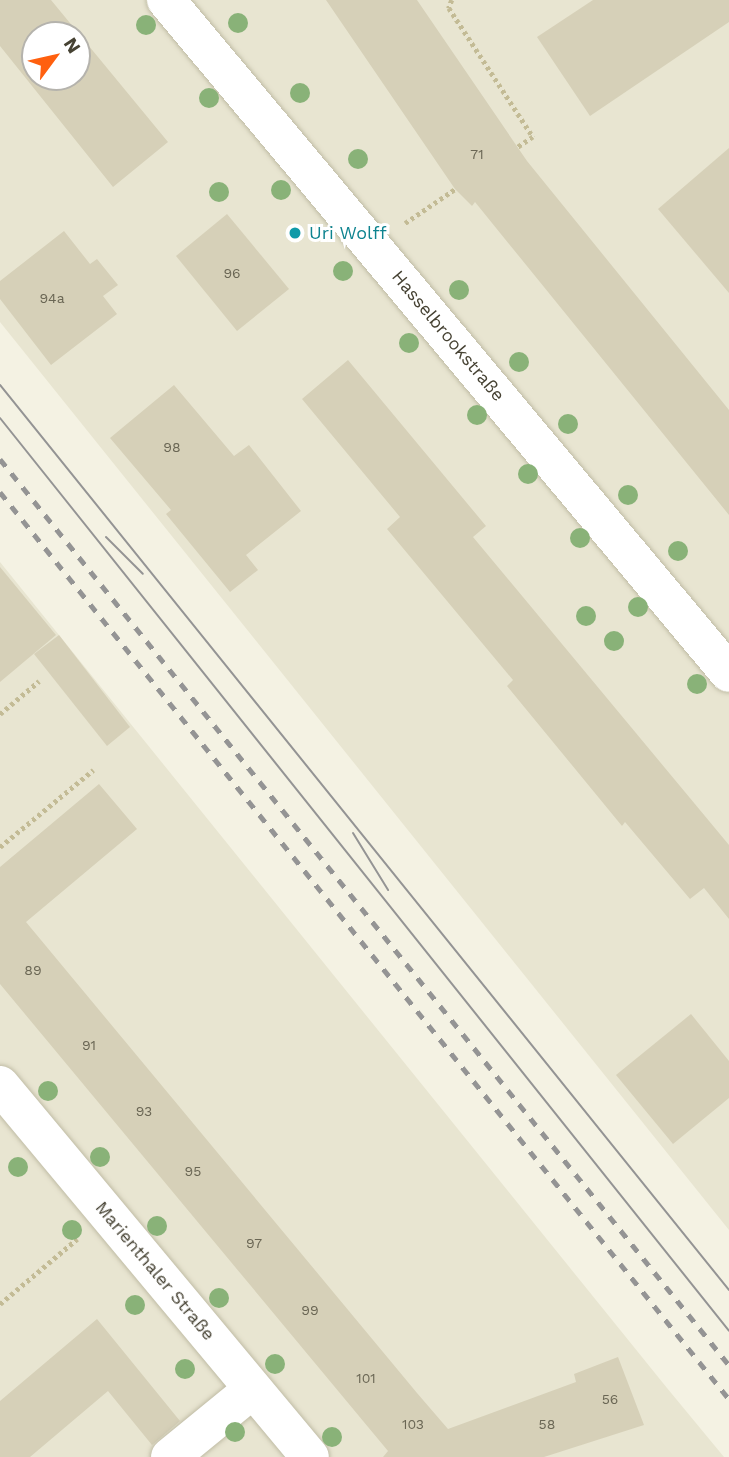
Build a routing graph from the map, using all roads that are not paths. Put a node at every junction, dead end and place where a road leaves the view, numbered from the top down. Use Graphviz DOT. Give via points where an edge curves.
graph roads {
  1 [pos="166,0"];
  2 [pos="729,673"];
  3 [pos="0,1084"];
  4 [pos="253,1389"];
  5 [pos="170,1457"];
  6 [pos="310,1457"];
  1 -- 2 [label="street, Hasselbrookstraße"];
  3 -- 4 [label="street, Marienthaler Straße"];
  4 -- 5 [label="street"];
  4 -- 6 [label="street, Marienthaler Straße"];
}
